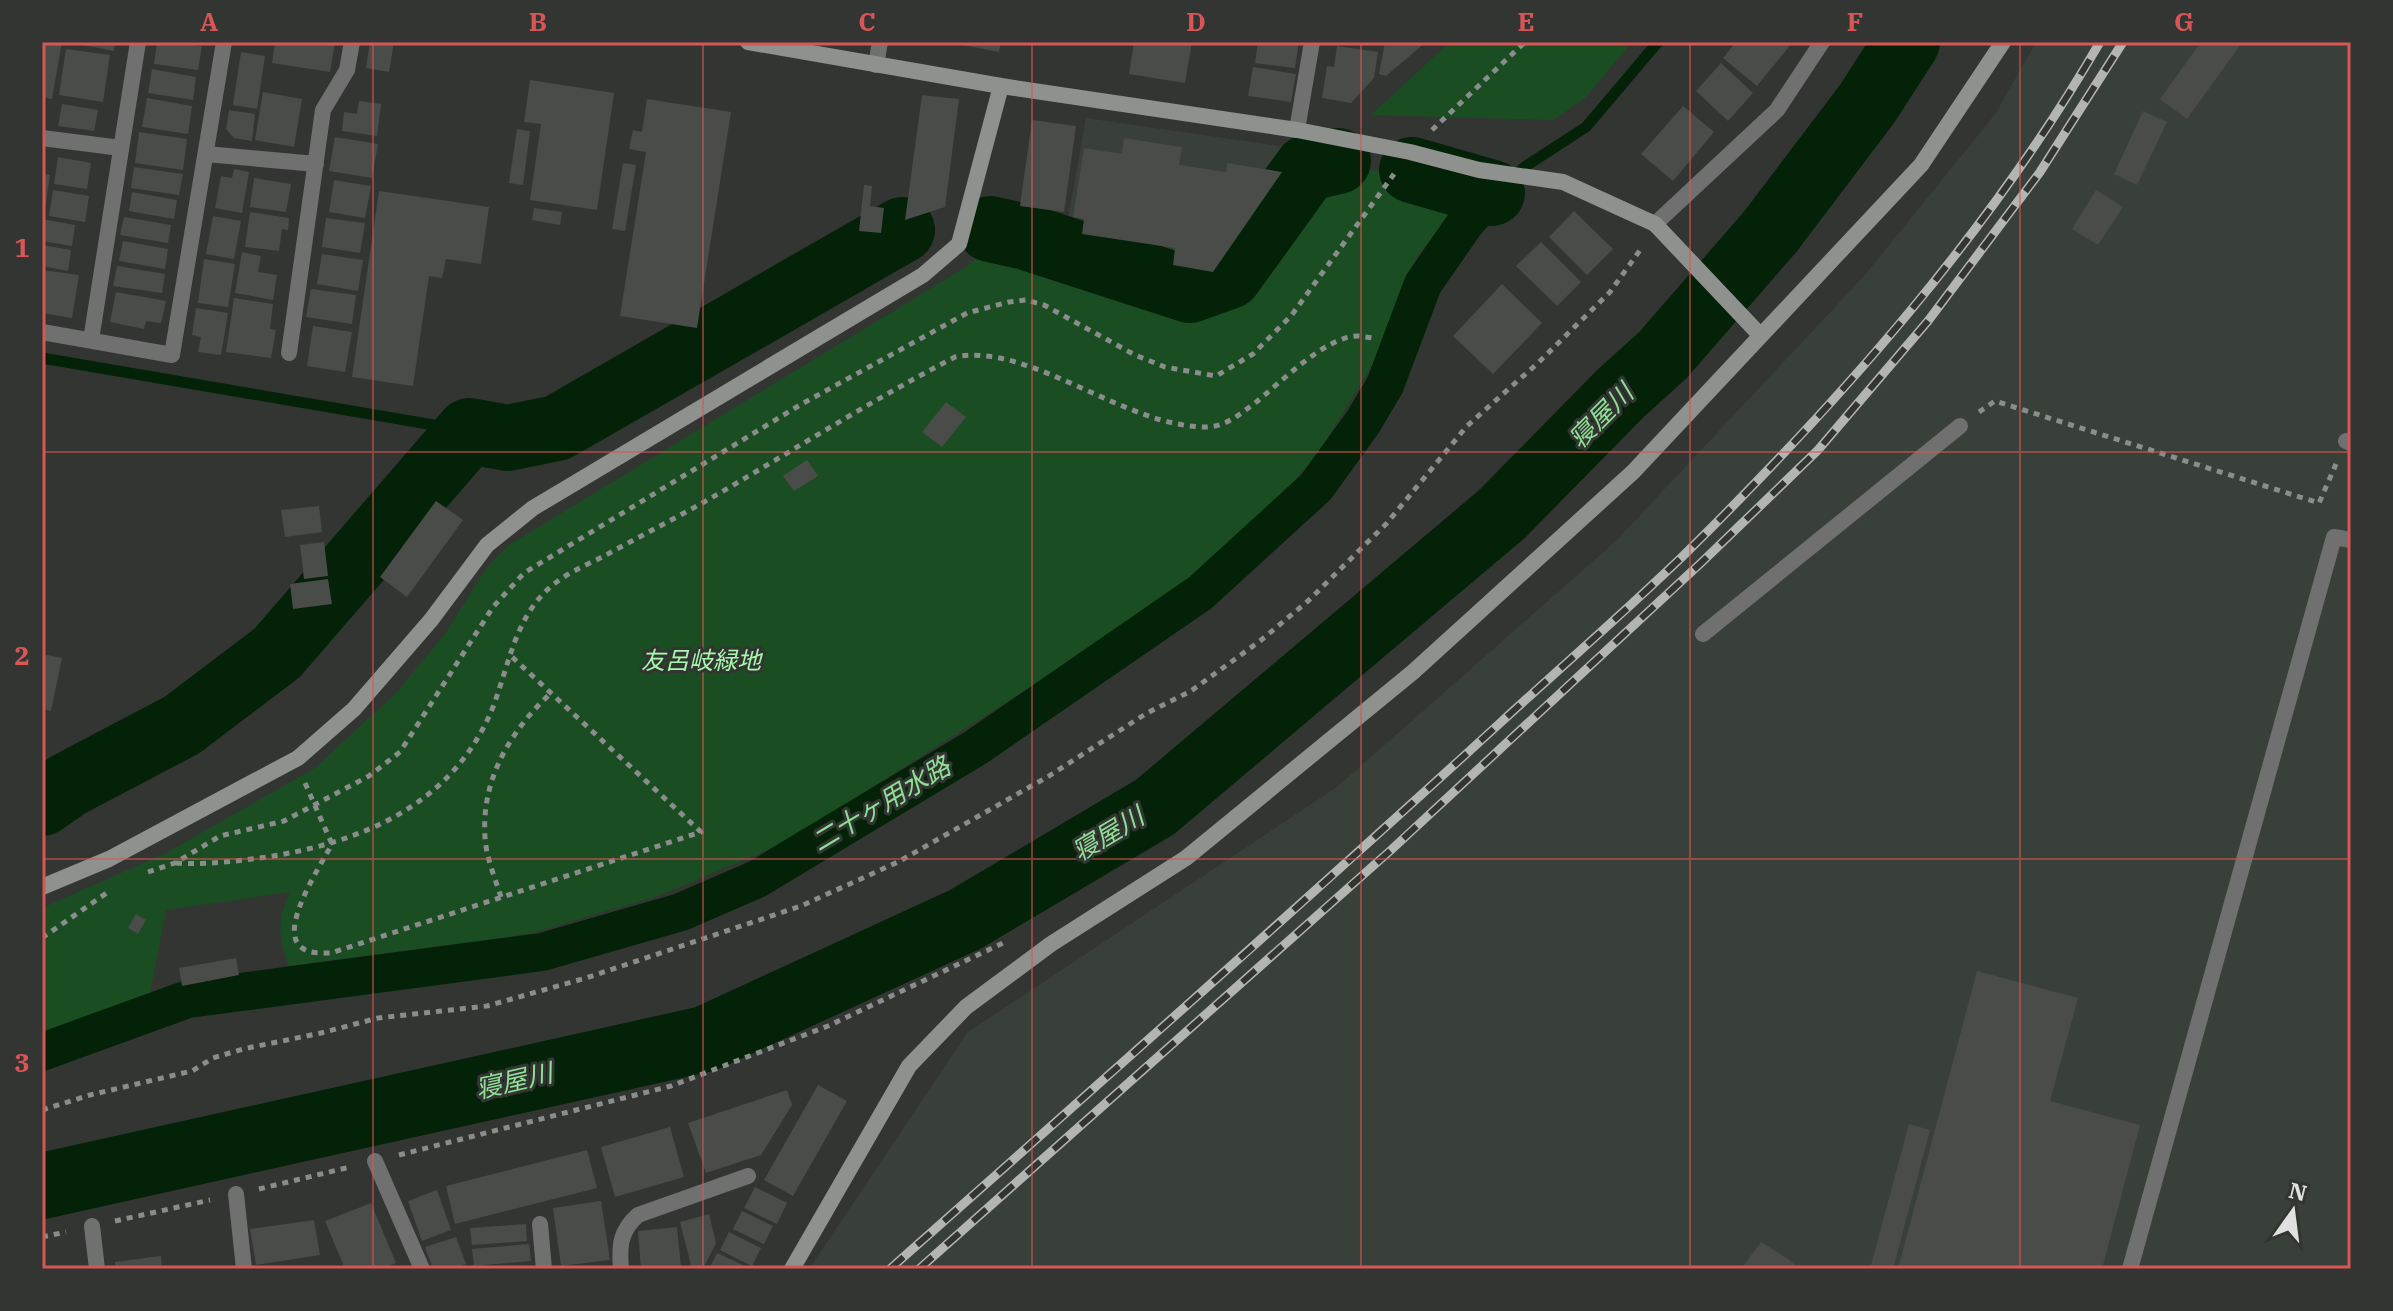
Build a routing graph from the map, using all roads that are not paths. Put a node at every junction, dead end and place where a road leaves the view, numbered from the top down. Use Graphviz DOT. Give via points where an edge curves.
graph roads {
  1 [pos="138,42"];
  2 [pos="224,42"];
  3 [pos="352,42"];
  4 [pos="748,42"];
  5 [pos="880,42"];
  6 [pos="1312,42"];
  7 [pos="1822,42"];
  8 [pos="2003,42"];
  9 [pos="876,65"];
  10 [pos="1001,86"];
  11 [pos="1297,130"];
  12 [pos="42,138"];
  13 [pos="121,148"];
  14 [pos="206,154"];
  15 [pos="316,164"];
  16 [pos="1655,224"];
  17 [pos="42,332"];
  18 [pos="1760,335"];
  19 [pos="91,340"];
  20 [pos="289,353"];
  21 [pos="1960,426"];
  22 [pos="2351,540"];
  23 [pos="1703,634"];
  24 [pos="42,887"];
  25 [pos="375,1161"];
  26 [pos="748,1176"];
  27 [pos="236,1194"];
  28 [pos="540,1224"];
  29 [pos="92,1226"];
  30 [pos="97,1269"];
  31 [pos="244,1269"];
  32 [pos="422,1269"];
  33 [pos="544,1269"];
  34 [pos="621,1269"];
  35 [pos="792,1269"];
  36 [pos="2130,1269"];
  1 -- 13 [label="street"];
  2 -- 14 [label="street"];
  3 -- 15 [label="street" via="347,70 323,110"];
  4 -- 9 [label="street"];
  5 -- 9 [label="street"];
  6 -- 11 [label="street"];
  7 -- 16 [label="street" via="1777,110"];
  8 -- 18 [label="street" via="1921,165"];
  9 -- 10 [label="street"];
  10 -- 11 [label="street"];
  10 -- 24 [label="street" via="959,244 923,275 533,508 487,545 354,709 298,758 109,859"];
  11 -- 16 [label="street" via="1563,182"];
  12 -- 13 [label="street"];
  13 -- 19 [label="street"];
  14 -- 15 [label="street"];
  14 -- 19 [label="street" via="172,355"];
  15 -- 20 [label="street"];
  16 -- 18 [label="street"];
  17 -- 19 [label="street"];
  18 -- 35 [label="street" via="1633,472 1413,672 1186,858 1051,944 966,1007 909,1066"];
  21 -- 23 [label="street"];
  22 -- 36 [label="street" via="2334,537"];
  25 -- 32 [label="street"];
  26 -- 34 [label="street" via="638,1215 626,1226 619,1244"];
  27 -- 31 [label="street"];
  28 -- 33 [label="street"];
  29 -- 30 [label="street"];
}
